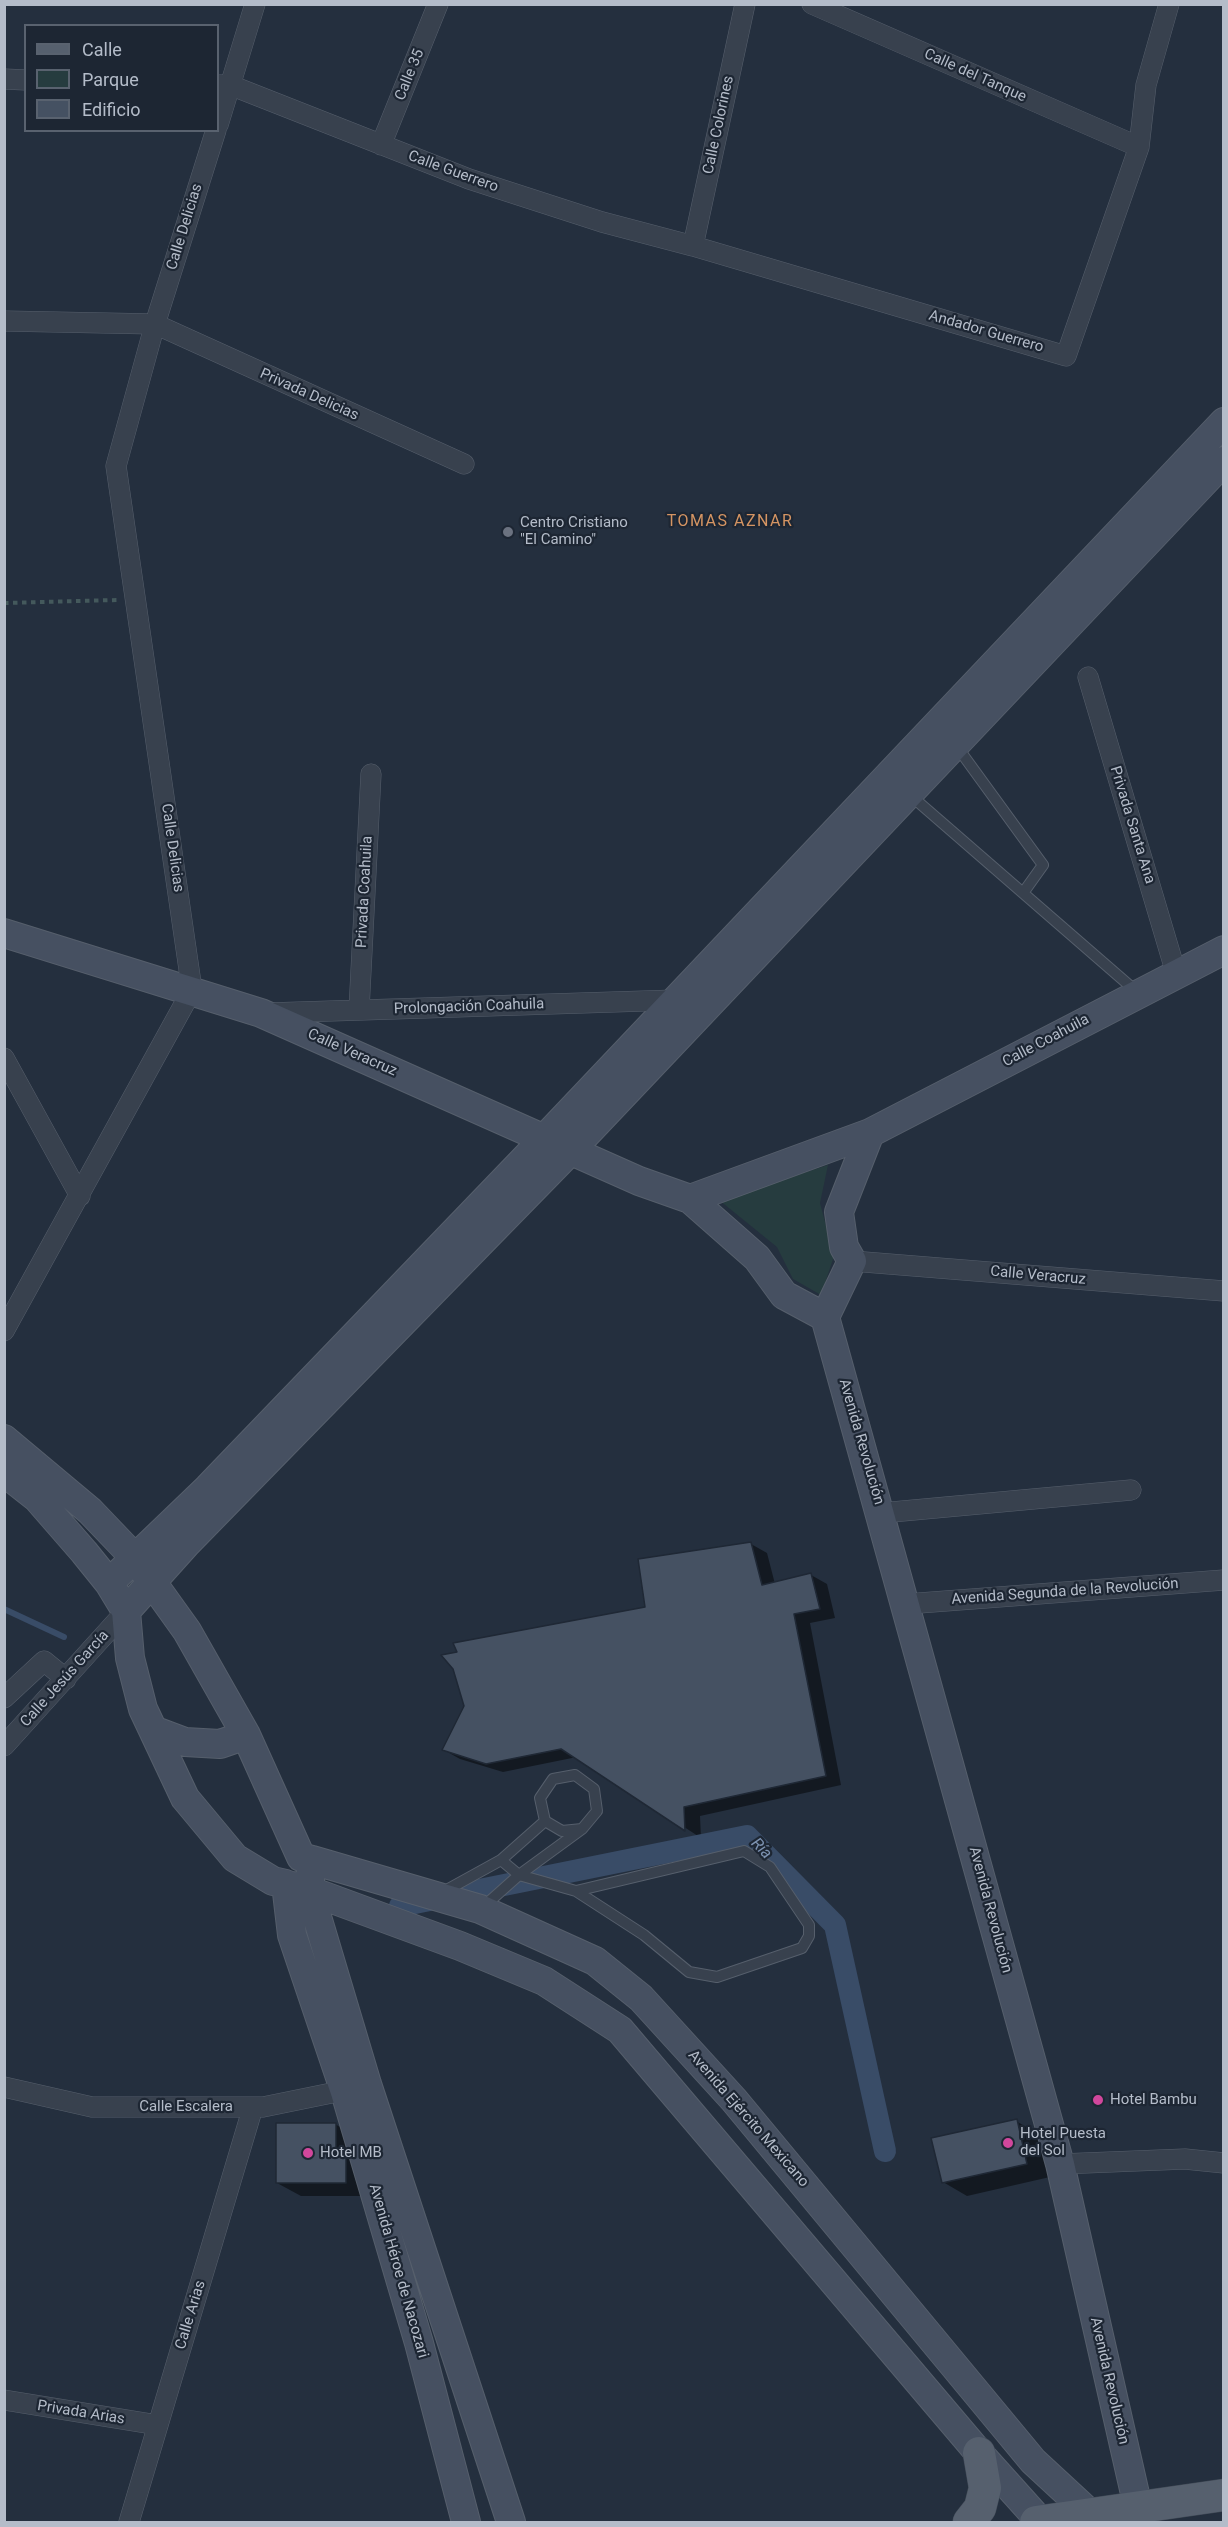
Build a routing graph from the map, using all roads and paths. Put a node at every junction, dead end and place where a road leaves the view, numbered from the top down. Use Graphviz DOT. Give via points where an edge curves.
graph roads {
  1 [pos="255,4"];
  2 [pos="438,4"];
  3 [pos="746,4"];
  4 [pos="812,4"];
  5 [pos="1169,4"];
  6 [pos="4,79"];
  7 [pos="24,80"];
  8 [pos="224,85"];
  9 [pos="219,118"];
  10 [pos="215,132"];
  11 [pos="381,145"];
  12 [pos="1139,147"];
  13 [pos="693,246"];
  14 [pos="4,321"];
  15 [pos="155,324"];
  16 [pos="1224,422"];
  17 [pos="1224,461"];
  18 [pos="464,464"];
  19 [pos="136,600"];
  20 [pos="4,603"];
  21 [pos="1088,677"];
  22 [pos="955,744"];
  23 [pos="371,774"];
  24 [pos="909,794"];
  25 [pos="1023,893"];
  26 [pos="4,933"];
  27 [pos="1224,950"];
  28 [pos="1176,973"];
  29 [pos="192,990"];
  30 [pos="1138,993"];
  31 [pos="676,1000"];
  32 [pos="359,1010"];
  33 [pos="261,1013"];
  34 [pos="4,1058"];
  35 [pos="870,1133"];
  36 [pos="545,1138"];
  37 [pos="572,1150"];
  38 [pos="80,1196"];
  39 [pos="690,1199"];
  40 [pos="852,1261"];
  41 [pos="1224,1291"];
  42 [pos="825,1317"];
  43 [pos="4,1331"];
  44 [pos="4,1438"];
  45 [pos="4,1472"];
  46 [pos="1131,1490"];
  47 [pos="881,1513"];
  48 [pos="134,1557"];
  49 [pos="1224,1580"];
  50 [pos="109,1582"];
  51 [pos="151,1582"];
  52 [pos="906,1604"];
  53 [pos="126,1611"];
  54 [pos="66,1679"];
  55 [pos="4,1698"];
  56 [pos="153,1730"];
  57 [pos="246,1735"];
  58 [pos="4,1746"];
  59 [pos="545,1821"];
  60 [pos="582,1828"];
  61 [pos="306,1858"];
  62 [pos="501,1860"];
  63 [pos="519,1875"];
  64 [pos="298,1887"];
  65 [pos="576,1891"];
  66 [pos="436,1896"];
  67 [pos="480,1909"];
  68 [pos="4,2087"];
  69 [pos="356,2088"];
  70 [pos="253,2107"];
  71 [pos="1224,2163"];
  72 [pos="1060,2164"];
  73 [pos="4,2400"];
  74 [pos="158,2425"];
  75 [pos="979,2453"];
  76 [pos="1224,2495"];
  77 [pos="1137,2515"];
  78 [pos="1224,2516"];
  79 [pos="1091,2520"];
  80 [pos="1039,2522"];
  81 [pos="129,2523"];
  82 [pos="466,2523"];
  83 [pos="512,2523"];
  84 [pos="969,2523"];
  85 [pos="1173,2523"];
  1 -- 8 [label="street"];
  2 -- 11 [label="street, Calle 35"];
  3 -- 13 [label="street, Calle Colorines"];
  4 -- 12 [label="street, Calle del Tanque"];
  5 -- 12 [label="street" via="1146,85"];
  6 -- 7 [label="street"];
  8 -- 9 [label="street"];
  8 -- 11 [label="street, Calle Guerrero"];
  10 -- 15 [label="street, Calle Delicias"];
  11 -- 13 [label="street, Calle Guerrero" via="469,179 602,222"];
  12 -- 13 [label="street, Andador Guerrero" via="1066,356"];
  14 -- 15 [label="street"];
  15 -- 18 [label="street, Privada Delicias"];
  15 -- 19 [label="street, Calle Delicias" via="116,466"];
  16 -- 31 [label="main road"];
  17 -- 22 [label="main road"];
  19 -- 20 [label="path"];
  19 -- 29 [label="street, Calle Delicias"];
  21 -- 28 [label="street, Privada Santa Ana"];
  22 -- 24 [label="main road"];
  22 -- 25 [label="lane" via="1043,865"];
  23 -- 32 [label="street, Privada Coahuila"];
  24 -- 25 [label="lane"];
  24 -- 37 [label="main road"];
  25 -- 30 [label="lane"];
  26 -- 29 [label="main road, Calle Veracruz"];
  27 -- 28 [label="main road, Calle Coahuila"];
  28 -- 30 [label="main road, Calle Coahuila"];
  29 -- 33 [label="main road, Calle Veracruz"];
  29 -- 38 [label="street"];
  30 -- 35 [label="main road, Calle Coahuila"];
  31 -- 32 [label="street, Prolongación Coahuila"];
  31 -- 36 [label="main road"];
  32 -- 33 [label="street, Prolongación Coahuila"];
  33 -- 36 [label="main road, Calle Veracruz"];
  34 -- 38 [label="street"];
  35 -- 39 [label="main road, Calle Coahuila"];
  35 -- 40 [label="main road" via="839,1212 844,1247"];
  36 -- 37 [label="main road, Calle Veracruz"];
  36 -- 48 [label="main road" via="208,1488"];
  37 -- 39 [label="main road, Calle Veracruz"];
  37 -- 51 [label="main road"];
  38 -- 43 [label="street"];
  39 -- 42 [label="main road" via="757,1257 784,1295"];
  40 -- 41 [label="street, Calle Veracruz"];
  40 -- 42 [label="main road"];
  42 -- 47 [label="main road, Avenida Revolución"];
  44 -- 48 [label="main road, Avenida Héroe de Nacozari" via="90,1510"];
  45 -- 50 [label="main road" via="37,1498"];
  46 -- 47 [label="street"];
  47 -- 52 [label="main road, Avenida Revolución"];
  48 -- 50 [label="main road"];
  48 -- 51 [label="main road, Avenida Héroe de Nacozari"];
  49 -- 52 [label="street, Avenida Segunda de la Revolución"];
  50 -- 53 [label="main road"];
  51 -- 53 [label="main road"];
  51 -- 57 [label="main road, Avenida Héroe de Nacozari" via="187,1631"];
  52 -- 72 [label="main road, Avenida Revolución"];
  53 -- 54 [label="street, Calle Jesús García"];
  53 -- 56 [label="main road" via="130,1658 143,1709"];
  54 -- 55 [label="street" via="44,1661"];
  54 -- 58 [label="street, Calle Jesús García"];
  56 -- 57 [label="main road" via="185,1742 220,1744"];
  56 -- 64 [label="main road" via="184,1798 235,1858 273,1881"];
  57 -- 61 [label="main road, Avenida Héroe de Nacozari"];
  59 -- 60 [label="lane" via="562,1831"];
  59 -- 60 [label="lane" via="540,1798 553,1779 575,1775 594,1789 597,1811"];
  59 -- 62 [label="lane"];
  60 -- 63 [label="lane"];
  61 -- 64 [label="main road, Avenida Héroe de Nacozari"];
  61 -- 66 [label="main road, Avenida Ejército Mexicano"];
  62 -- 63 [label="lane"];
  62 -- 66 [label="lane"];
  63 -- 65 [label="lane"];
  63 -- 67 [label="lane"];
  64 -- 69 [label="main road, Avenida Héroe de Nacozari"];
  64 -- 75 [label="main road" via="544,1981 620,2030"];
  65 -- 65 [label="lane" via="644,1935 689,1972 717,1977 802,1948 809,1936 808,1925 770,1867 744,1851"];
  66 -- 67 [label="main road, Avenida Ejército Mexicano"];
  67 -- 79 [label="main road, Avenida Ejército Mexicano" via="595,1961 641,1998 734,2100 1033,2462"];
  68 -- 70 [label="street, Calle Escalera" via="92,2107"];
  69 -- 70 [label="street, Calle Escalera"];
  69 -- 82 [label="main road, Avenida Héroe de Nacozari"];
  69 -- 83 [label="main road, Avenida Héroe de Nacozari"];
  70 -- 74 [label="street, Calle Arias"];
  71 -- 72 [label="street" via="1185,2159"];
  72 -- 77 [label="main road, Avenida Revolución"];
  73 -- 74 [label="street, Privada Arias"];
  74 -- 81 [label="street, Calle Arias"];
  75 -- 80 [label="main road"];
  75 -- 84 [label="main road" via="985,2488 980,2508"];
  76 -- 77 [label="main road"];
  77 -- 79 [label="main road"];
  78 -- 85 [label="main road"];
  79 -- 80 [label="main road"];
}
